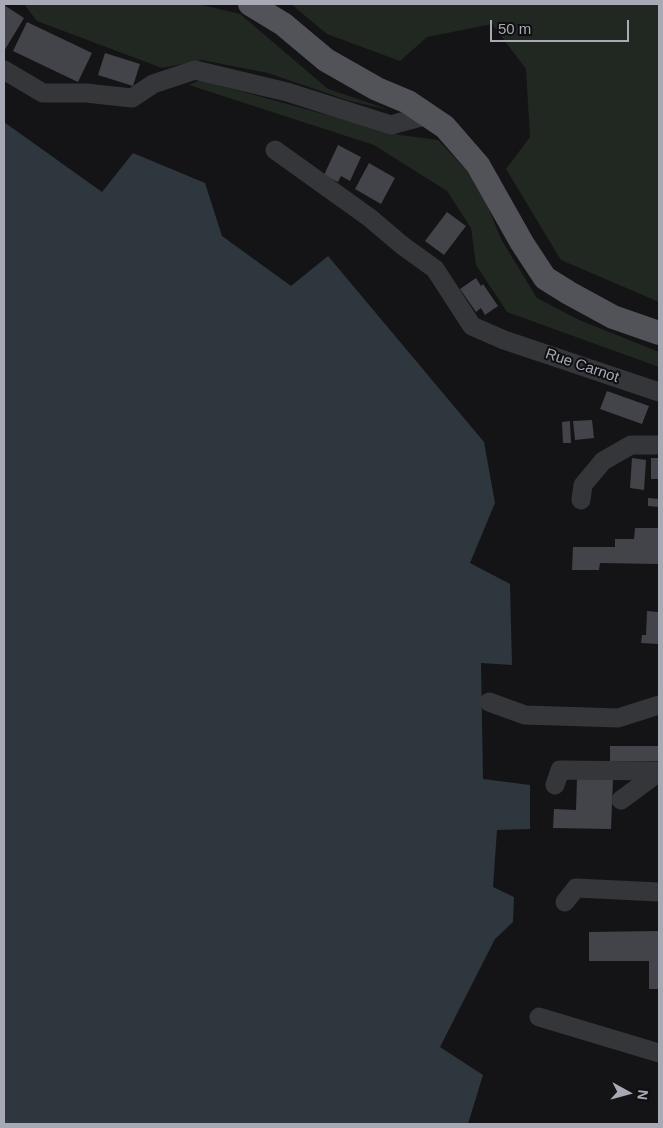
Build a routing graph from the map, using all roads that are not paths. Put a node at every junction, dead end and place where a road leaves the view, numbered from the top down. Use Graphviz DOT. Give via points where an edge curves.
graph roads {
  1 [pos="250,4"];
  2 [pos="4,70"];
  3 [pos="428,115"];
  4 [pos="275,150"];
  5 [pos="659,333"];
  6 [pos="659,392"];
  7 [pos="659,445"];
  8 [pos="581,500"];
  9 [pos="489,702"];
  10 [pos="659,705"];
  11 [pos="659,771"];
  12 [pos="555,785"];
  13 [pos="621,800"];
  14 [pos="659,892"];
  15 [pos="565,902"];
  16 [pos="539,1017"];
  17 [pos="659,1053"];
  1 -- 3 [label="main road" via="283,24 326,60"];
  2 -- 3 [label="street" via="43,93 86,92 132,98 153,84 195,70 287,92 391,124"];
  3 -- 5 [label="main road" via="445,126 478,165 545,278 613,317"];
  4 -- 6 [label="street, Rue Carnot" via="435,269 472,326 504,340"];
  7 -- 8 [label="street" via="631,445 603,462 583,485"];
  9 -- 10 [label="street" via="525,715 618,718"];
  11 -- 12 [label="street" via="560,770"];
  11 -- 13 [label="street"];
  14 -- 15 [label="street" via="576,888"];
  16 -- 17 [label="street"];
}
